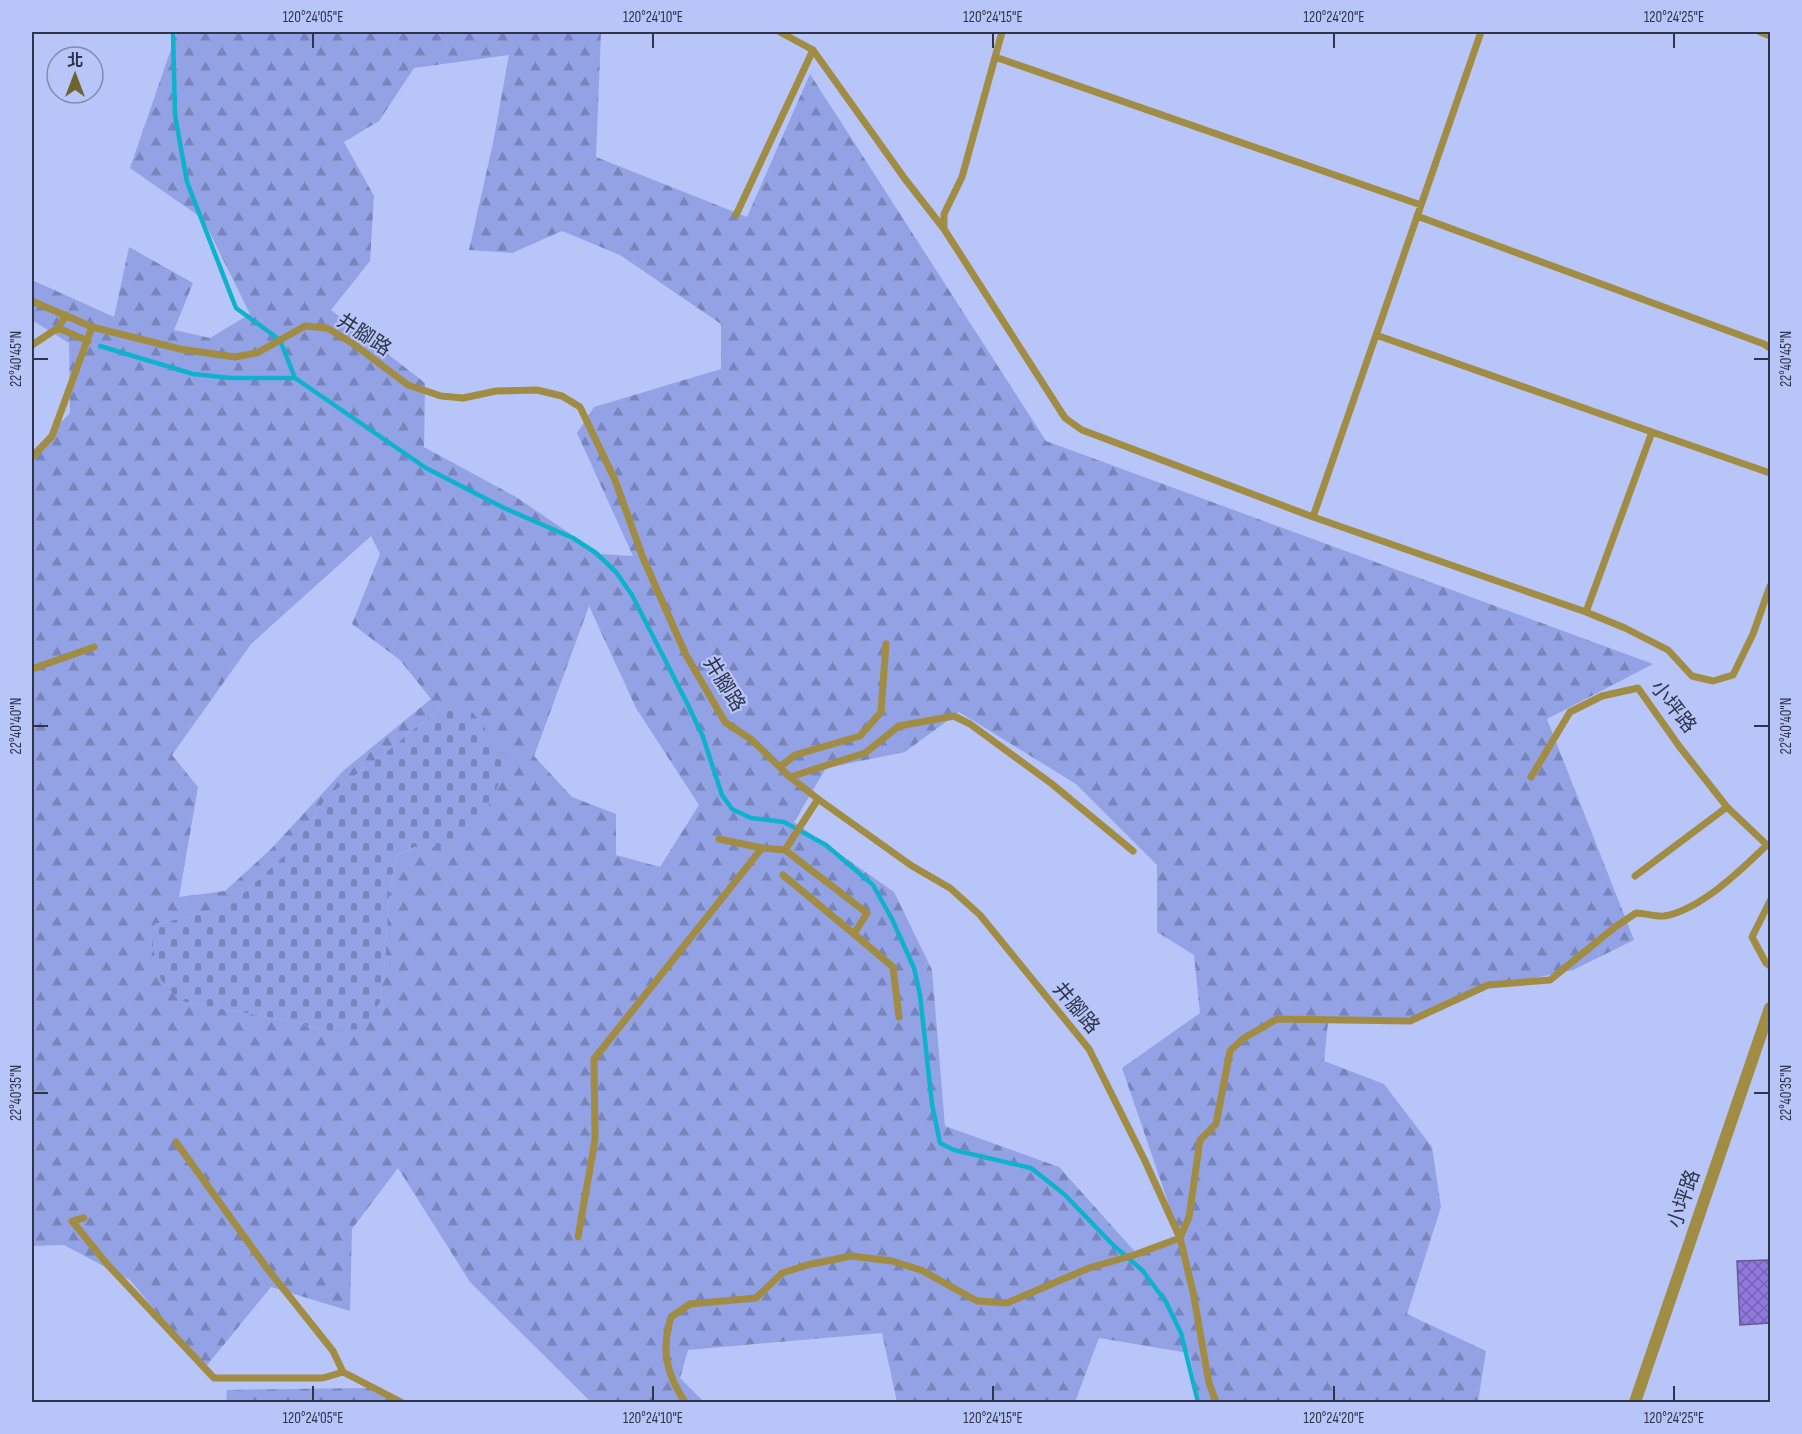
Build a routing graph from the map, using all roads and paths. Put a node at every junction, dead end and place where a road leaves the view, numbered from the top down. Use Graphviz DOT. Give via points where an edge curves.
graph roads {
  1 [pos="780,32"];
  2 [pos="1002,32"];
  3 [pos="1480,32"];
  4 [pos="1760,32"];
  5 [pos="1770,36"];
  6 [pos="813,50"];
  7 [pos="995,57"];
  8 [pos="1421,205"];
  9 [pos="736,215"];
  10 [pos="1417,216"];
  11 [pos="944,230"];
  12 [pos="32,301"];
  13 [pos="66,315"];
  14 [pos="92,327"];
  15 [pos="58,328"];
  16 [pos="1376,335"];
  17 [pos="88,341"];
  18 [pos="32,345"];
  19 [pos="1770,348"];
  20 [pos="1652,432"];
  21 [pos="32,457"];
  22 [pos="1770,473"];
  23 [pos="1313,517"];
  24 [pos="1770,586"];
  25 [pos="1586,612"];
  26 [pos="886,644"];
  27 [pos="94,647"];
  28 [pos="32,669"];
  29 [pos="780,767"];
  30 [pos="790,777"];
  31 [pos="1531,777"];
  32 [pos="818,799"];
  33 [pos="1726,807"];
  34 [pos="720,839"];
  35 [pos="1769,845"];
  36 [pos="762,848"];
  37 [pos="785,850"];
  38 [pos="1133,850"];
  39 [pos="783,874"];
  40 [pos="1635,876"];
  41 [pos="1770,901"];
  42 [pos="854,934"];
  43 [pos="1770,966"];
  44 [pos="1770,1008"];
  45 [pos="899,1017"];
  46 [pos="176,1142"];
  47 [pos="84,1218"];
  48 [pos="578,1237"];
  49 [pos="1180,1238"];
  50 [pos="344,1372"];
  51 [pos="401,1402"];
  52 [pos="685,1402"];
  53 [pos="1216,1402"];
  54 [pos="1635,1402"];
  1 -- 6 [label="lane"];
  2 -- 7 [label="lane"];
  3 -- 8 [label="lane"];
  4 -- 5 [label="lane"];
  6 -- 9 [label="lane"];
  6 -- 11 [label="lane"];
  7 -- 8 [label="lane"];
  7 -- 11 [label="lane" via="962,177 944,214"];
  8 -- 10 [label="lane"];
  10 -- 16 [label="lane"];
  10 -- 19 [label="lane"];
  11 -- 23 [label="lane" via="1065,418 1082,430"];
  12 -- 13 [label="lane, 井腳路"];
  13 -- 14 [label="lane, 井腳路"];
  13 -- 15 [label="lane"];
  14 -- 17 [label="lane"];
  14 -- 29 [label="lane, 井腳路" via="180,349 235,357 257,353 305,326 327,328 408,385 441,396 463,398 496,391 537,390 562,396 580,407 615,480 643,558 686,655 725,722 752,740"];
  15 -- 17 [label="lane"];
  15 -- 18 [label="lane"];
  16 -- 20 [label="lane"];
  16 -- 23 [label="lane"];
  17 -- 21 [label="lane" via="52,436"];
  20 -- 22 [label="lane"];
  20 -- 25 [label="lane"];
  23 -- 25 [label="lane"];
  24 -- 25 [label="lane" via="1733,675 1713,681 1692,676 1668,650"];
  26 -- 29 [label="lane" via="880,712 860,736 795,755"];
  27 -- 28 [label="lane"];
  29 -- 30 [label="lane, 井腳路"];
  30 -- 32 [label="lane, 井腳路"];
  30 -- 38 [label="lane" via="865,753 899,726 954,716 1052,784"];
  31 -- 33 [label="lane, 小坪路" via="1570,712 1602,696 1638,687"];
  32 -- 37 [label="lane"];
  32 -- 49 [label="lane, 井腳路" via="912,866 950,888 980,915 1089,1049"];
  33 -- 35 [label="lane, 小坪路"];
  33 -- 40 [label="lane"];
  34 -- 36 [label="lane"];
  35 -- 49 [label="lane" via="1686,910 1661,917 1636,913 1550,980 1488,985 1410,1021 1277,1019 1244,1038 1230,1051 1216,1124 1200,1140 1189,1217"];
  36 -- 37 [label="lane"];
  36 -- 48 [label="lane" via="594,1059 595,1140"];
  37 -- 42 [label="lane" via="867,913"];
  39 -- 42 [label="lane"];
  41 -- 43 [label="lane" via="1752,937"];
  42 -- 45 [label="lane" via="892,967"];
  44 -- 54 [label="street, 小坪路"];
  46 -- 50 [label="lane" via="266,1267 333,1351"];
  47 -- 50 [label="lane" via="72,1221 214,1378 323,1378"];
  49 -- 52 [label="lane" via="1089,1268 1007,1303 977,1301 921,1270 892,1261 851,1256 807,1265 783,1273 756,1298 690,1304 671,1317 666,1334 667,1360 673,1383"];
  49 -- 53 [label="lane, 井腳路"];
  50 -- 51 [label="lane"];
}
